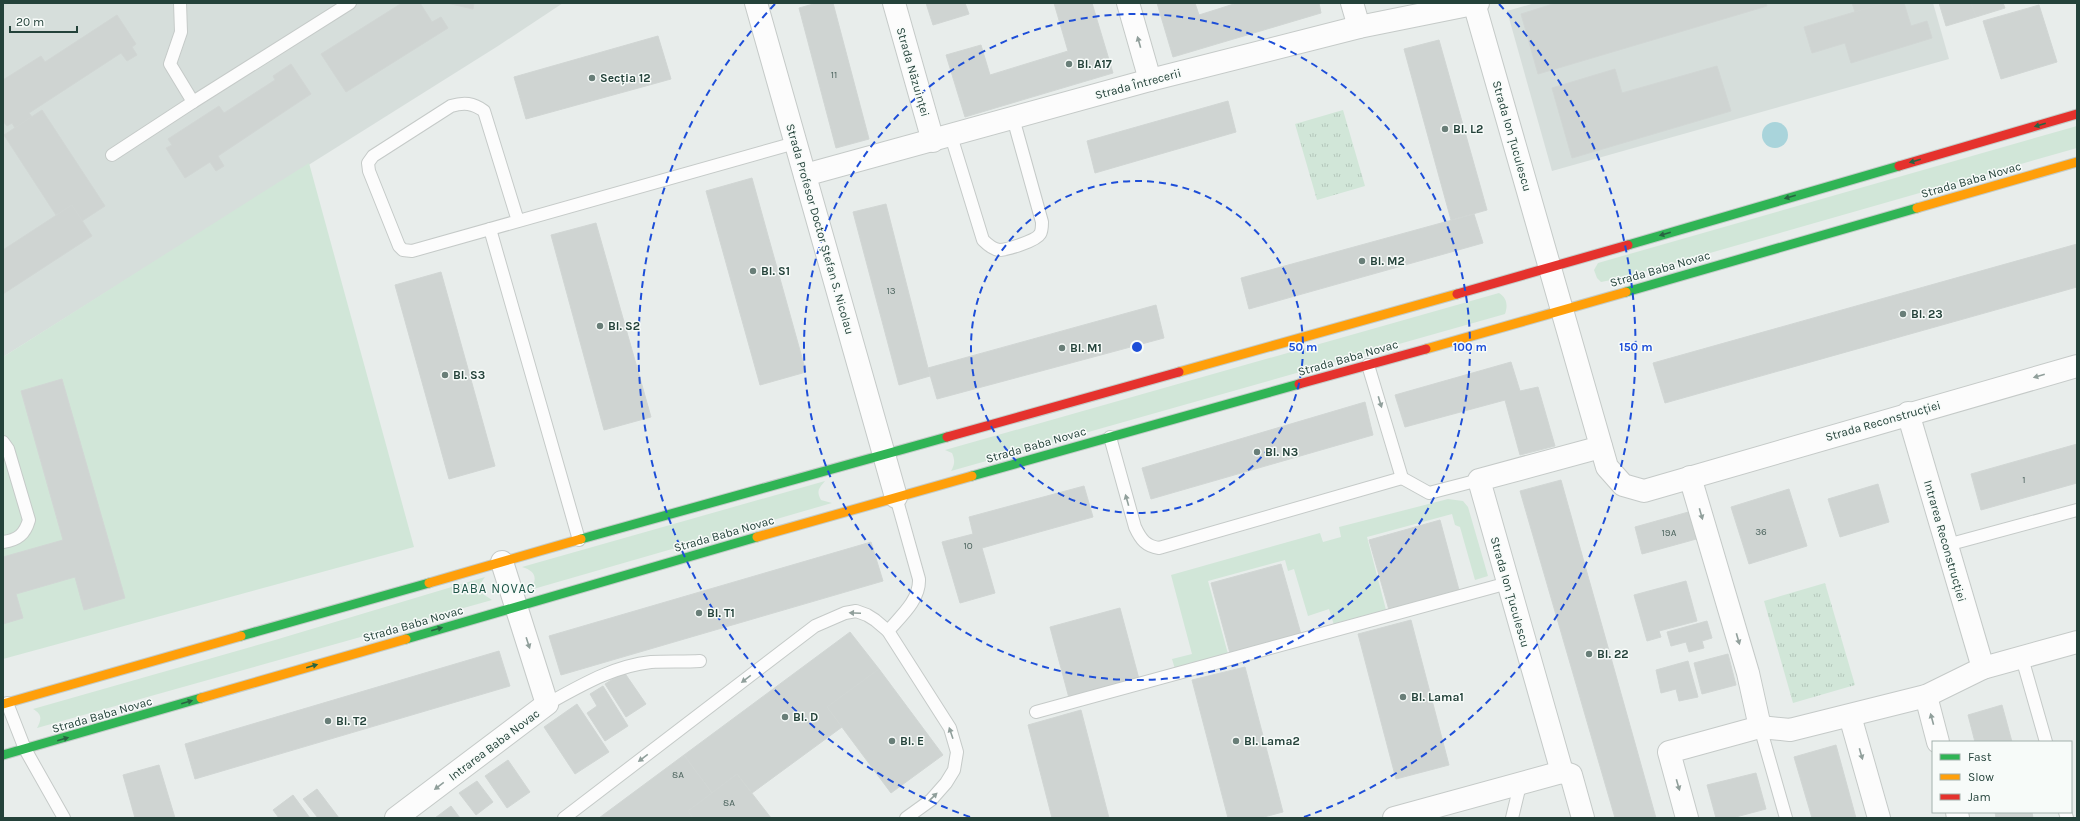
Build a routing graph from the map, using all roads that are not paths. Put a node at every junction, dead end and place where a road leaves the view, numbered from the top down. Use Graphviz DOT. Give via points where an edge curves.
graph roads {
  1 [pos="180,3"];
  2 [pos="350,3"];
  3 [pos="756,3"];
  4 [pos="894,3"];
  5 [pos="1128,3"];
  6 [pos="1352,3"];
  7 [pos="1475,3"];
  8 [pos="1359,27"];
  9 [pos="1150,80"];
  10 [pos="193,102"];
  11 [pos="2077,114"];
  12 [pos="1013,118"];
  13 [pos="942,138"];
  14 [pos="795,143"];
  15 [pos="112,155"];
  16 [pos="2077,162"];
  17 [pos="805,175"];
  18 [pos="518,221"];
  19 [pos="490,229"];
  20 [pos="1549,268"];
  21 [pos="1561,310"];
  22 [pos="1368,365"];
  23 [pos="2077,366"];
  24 [pos="1908,413"];
  25 [pos="1110,437"];
  26 [pos="3,442"];
  27 [pos="1601,447"];
  28 [pos="884,455"];
  29 [pos="1690,477"];
  30 [pos="1402,478"];
  31 [pos="1479,480"];
  32 [pos="896,497"];
  33 [pos="2077,510"];
  34 [pos="580,540"];
  35 [pos="3,542"];
  36 [pos="1947,545"];
  37 [pos="502,562"];
  38 [pos="1508,583"];
  39 [pos="516,606"];
  40 [pos="888,631"];
  41 [pos="2077,642"];
  42 [pos="2022,658"];
  43 [pos="700,661"];
  44 [pos="1982,668"];
  45 [pos="1926,696"];
  46 [pos="5,703"];
  47 [pos="548,704"];
  48 [pos="1036,712"];
  49 [pos="1850,716"];
  50 [pos="1760,728"];
  51 [pos="1938,741"];
  52 [pos="2046,741"];
  53 [pos="25,750"];
  54 [pos="3,755"];
  55 [pos="1562,772"];
  56 [pos="1520,785"];
  57 [pos="64,818"];
  58 [pos="396,818"];
  59 [pos="564,818"];
  60 [pos="906,818"];
  61 [pos="1394,818"];
  62 [pos="1512,818"];
  63 [pos="1583,818"];
  64 [pos="1687,818"];
  65 [pos="1786,818"];
  66 [pos="1879,818"];
  1 -- 10 [label="lane" via="181,32 170,64"];
  2 -- 10 [label="lane"];
  3 -- 14 [label="street, Strada Profesor Doctor Ștefan S. Nicolau"];
  4 -- 13 [label="street, Strada Năzuinței"];
  9 -- 5 [label="street, one-way"];
  6 -- 8 [label="street"];
  7 -- 8 [label="street, Strada Întrecerii"];
  7 -- 20 [label="street, Strada Ion Țuculescu"];
  8 -- 9 [label="street, Strada Întrecerii"];
  9 -- 12 [label="street, Strada Întrecerii"];
  10 -- 15 [label="lane"];
  11 -- 20 [label="main road, one-way"];
  12 -- 13 [label="street, Strada Întrecerii"];
  12 -- 13 [label="lane" via="1042,222 1040,234 1036,239 1013,247 999,250 983,240"];
  13 -- 17 [label="street, Strada Întrecerii"];
  14 -- 17 [label="street, Strada Profesor Doctor Ștefan S. Nicolau"];
  14 -- 18 [label="lane"];
  16 -- 21 [label="main road, Strada Baba Novac"];
  17 -- 28 [label="street, Strada Profesor Doctor Ștefan S. Nicolau"];
  18 -- 19 [label="lane"];
  18 -- 19 [label="lane" via="484,111 475,104 462,103 451,106 373,156 368,163 399,246 403,250 412,251"];
  19 -- 34 [label="lane"];
  20 -- 21 [label="street, Strada Ion Țuculescu"];
  20 -- 28 [label="main road"];
  21 -- 22 [label="main road, Strada Baba Novac"];
  21 -- 27 [label="street"];
  22 -- 25 [label="main road, Strada Baba Novac"];
  22 -- 30 [label="lane, one-way"];
  23 -- 24 [label="street, Strada Reconstrucției, one-way"];
  24 -- 29 [label="street, Strada Reconstrucției"];
  24 -- 36 [label="street, Intrarea Reconstrucției"];
  30 -- 25 [label="lane, one-way" via="1159,548 1148,546 1139,537"];
  25 -- 32 [label="main road, Strada Baba Novac"];
  26 -- 35 [label="lane" via="8,449 29,520 22,535"];
  27 -- 29 [label="street" via="1607,467 1623,485 1644,491"];
  27 -- 31 [label="street"];
  28 -- 32 [label="street, Strada Profesor Doctor Ștefan S. Nicolau"];
  28 -- 34 [label="main road"];
  29 -- 50 [label="street, one-way" via="1748,673"];
  30 -- 31 [label="lane" via="1429,493"];
  31 -- 38 [label="street, Strada Ion Țuculescu"];
  32 -- 39 [label="main road, Strada Baba Novac"];
  32 -- 40 [label="lane" via="920,579 920,588 917,596"];
  33 -- 36 [label="lane"];
  34 -- 37 [label="main road"];
  36 -- 44 [label="street, Intrarea Reconstrucției"];
  37 -- 39 [label="street, Intrarea Baba Novac"];
  37 -- 46 [label="main road"];
  38 -- 48 [label="lane"];
  38 -- 55 [label="street, Strada Ion Țuculescu"];
  39 -- 47 [label="street, Intrarea Baba Novac, one-way"];
  53 -- 39 [label="main road, Strada Baba Novac, one-way"];
  40 -- 59 [label="lane, one-way" via="867,615 856,611 815,626"];
  60 -- 40 [label="lane, one-way" via="931,800 946,783 954,770 957,752 950,728"];
  41 -- 42 [label="street"];
  42 -- 44 [label="street"];
  42 -- 52 [label="lane"];
  43 -- 47 [label="lane" via="650,662 623,668 596,678"];
  44 -- 45 [label="street"];
  45 -- 49 [label="street"];
  51 -- 45 [label="street, one-way"];
  46 -- 53 [label="lane"];
  47 -- 58 [label="street, Intrarea Baba Novac, one-way"];
  49 -- 50 [label="street" via="1790,730"];
  49 -- 66 [label="street, one-way"];
  50 -- 64 [label="street, one-way" via="1669,752"];
  50 -- 65 [label="lane"];
  53 -- 54 [label="main road, Strada Baba Novac"];
  53 -- 57 [label="lane"];
  55 -- 56 [label="street"];
  55 -- 63 [label="street, Strada Ion Țuculescu" via="1571,775"];
  56 -- 61 [label="street"];
  56 -- 62 [label="lane"];
}
